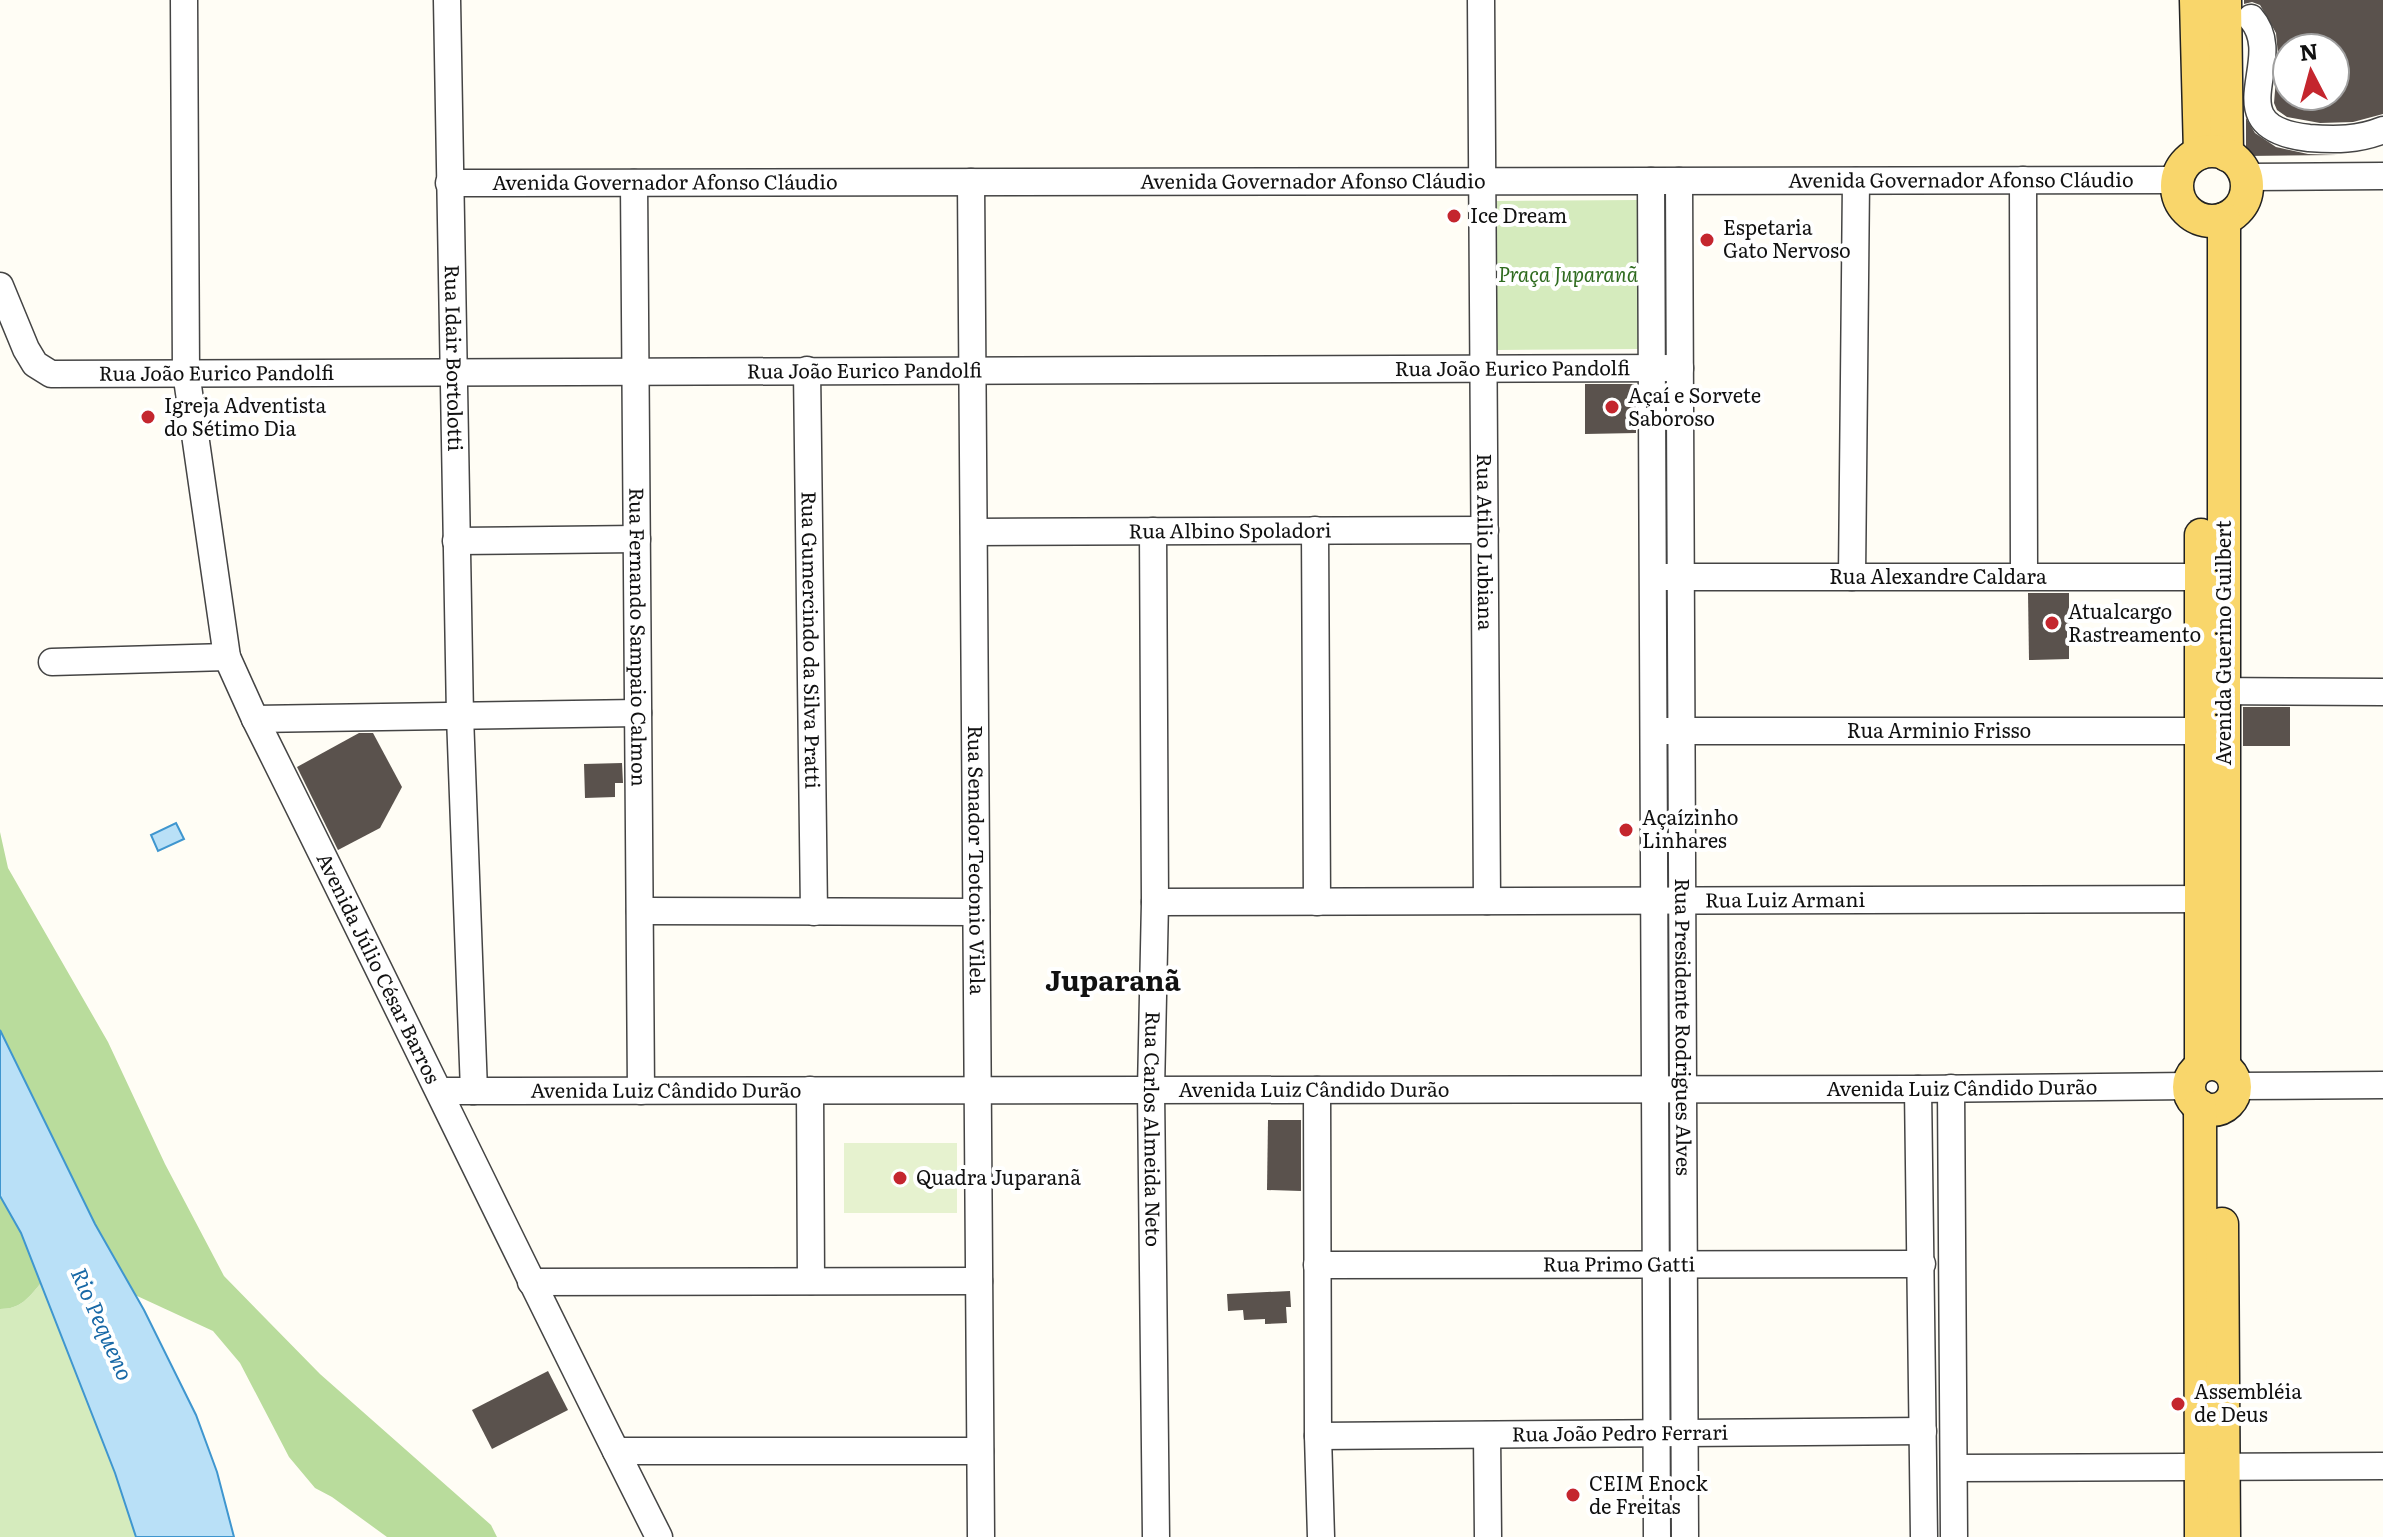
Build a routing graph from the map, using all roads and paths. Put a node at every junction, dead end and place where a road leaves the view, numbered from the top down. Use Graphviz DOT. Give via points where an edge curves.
graph roads {
  1 [pos="184,0"];
  2 [pos="447,0"];
  3 [pos="1481,0"];
  4 [pos="2196,0"];
  5 [pos="2238,9"];
  6 [pos="2372,134"];
  7 [pos="2224,162"];
  8 [pos="2372,176"];
  9 [pos="2023,180"];
  10 [pos="2177,180"];
  11 [pos="1483,181"];
  12 [pos="1651,181"];
  13 [pos="1679,181"];
  14 [pos="1856,181"];
  15 [pos="971,182"];
  16 [pos="449,183"];
  17 [pos="634,183"];
  18 [pos="2213,219"];
  19 [pos="0,286"];
  20 [pos="1484,368"];
  21 [pos="1652,368"];
  22 [pos="1680,368"];
  23 [pos="807,370"];
  24 [pos="973,370"];
  25 [pos="453,371"];
  26 [pos="635,371"];
  27 [pos="186,372"];
  28 [pos="1315,530"];
  29 [pos="1485,530"];
  30 [pos="1153,531"];
  31 [pos="974,532"];
  32 [pos="637,539"];
  33 [pos="456,541"];
  34 [pos="2024,576"];
  35 [pos="1653,577"];
  36 [pos="1852,577"];
  37 [pos="2213,577"];
  38 [pos="1681,578"];
  39 [pos="227,657"];
  40 [pos="52,662"];
  41 [pos="2212,692"];
  42 [pos="2383,692"];
  43 [pos="638,713"];
  44 [pos="460,716"];
  45 [pos="255,719"];
  46 [pos="1653,731"];
  47 [pos="1681,731"];
  48 [pos="2212,731"];
  49 [pos="2212,899"];
  50 [pos="1487,901"];
  51 [pos="1655,901"];
  52 [pos="1155,902"];
  53 [pos="1317,902"];
  54 [pos="1682,902"];
  55 [pos="640,911"];
  56 [pos="814,912"];
  57 [pos="976,912"];
  58 [pos="2383,1085"];
  59 [pos="2212,1086"];
  60 [pos="1951,1088"];
  61 [pos="1655,1089"];
  62 [pos="1683,1089"];
  63 [pos="1918,1089"];
  64 [pos="810,1090"];
  65 [pos="978,1090"];
  66 [pos="1151,1090"];
  67 [pos="1317,1090"];
  68 [pos="440,1091"];
  69 [pos="474,1091"];
  70 [pos="641,1091"];
  71 [pos="1656,1264"];
  72 [pos="1683,1264"];
  73 [pos="1922,1264"];
  74 [pos="1317,1265"];
  75 [pos="811,1281"];
  76 [pos="979,1281"];
  77 [pos="531,1282"];
  78 [pos="1923,1431"];
  79 [pos="1657,1433"];
  80 [pos="1684,1433"];
  81 [pos="1487,1435"];
  82 [pos="1318,1436"];
  83 [pos="616,1451"];
  84 [pos="980,1451"];
  85 [pos="2383,1466"];
  86 [pos="2212,1467"];
  87 [pos="1954,1468"];
  88 [pos="659,1537"];
  89 [pos="981,1537"];
  90 [pos="1156,1537"];
  91 [pos="1321,1537"];
  92 [pos="1488,1537"];
  93 [pos="1657,1537"];
  94 [pos="1685,1537"];
  95 [pos="1924,1537"];
  96 [pos="1954,1537"];
  97 [pos="2201,1537"];
  98 [pos="2224,1537"];
  1 -- 27 [label="street, Avenida Júlio César Barros"];
  2 -- 16 [label="street, Rua Idair Bortolotti"];
  3 -- 11 [label="street, Rua Atilio Lubiana"];
  4 -- 7 [label="main road"];
  5 -- 6 [label="street" via="2257,25 2261,38 2256,96 2260,115 2274,129 2326,139"];
  5 -- 7 [label="main road"];
  6 -- 8 [label="street"];
  7 -- 8 [label="street"];
  7 -- 10 [label="main road" via="2185,164"];
  7 -- 18 [label="main road" via="2247,187 2240,207"];
  9 -- 10 [label="street, Avenida Governador Afonso Cláudio"];
  9 -- 14 [label="street, Avenida Governador Afonso Cláudio"];
  9 -- 34 [label="street"];
  10 -- 18 [label="main road" via="2180,200 2192,215"];
  11 -- 12 [label="street, Avenida Governador Afonso Cláudio"];
  11 -- 15 [label="street, Avenida Governador Afonso Cláudio"];
  11 -- 20 [label="street, Rua Atilio Lubiana"];
  12 -- 13 [label="street, Avenida Governador Afonso Cláudio"];
  12 -- 21 [label="street, Rua Presidente Rodrigues Alves"];
  13 -- 14 [label="street, Avenida Governador Afonso Cláudio"];
  13 -- 22 [label="street, Rua Presidente Rodrigues Alves"];
  14 -- 36 [label="street"];
  15 -- 17 [label="street, Avenida Governador Afonso Cláudio"];
  15 -- 24 [label="street, Rua Senador Teotonio Vilela"];
  16 -- 17 [label="street, Avenida Governador Afonso Cláudio"];
  16 -- 25 [label="street, Rua Idair Bortolotti"];
  17 -- 26 [label="street, Rua Fernando Sampaio Calmon"];
  18 -- 37 [label="main road, Avenida Guerino Guilbert"];
  19 -- 27 [label="street, Rua João Eurico Pandolfi" via="26,349 35,364 51,374"];
  20 -- 21 [label="street, Rua João Eurico Pandolfi"];
  20 -- 24 [label="street, Rua João Eurico Pandolfi"];
  20 -- 29 [label="street, Rua Atilio Lubiana"];
  21 -- 22 [label="street, Rua João Eurico Pandolfi"];
  21 -- 35 [label="street, Rua Presidente Rodrigues Alves"];
  22 -- 38 [label="street, Rua Presidente Rodrigues Alves"];
  23 -- 24 [label="street, Rua João Eurico Pandolfi"];
  23 -- 26 [label="street, Rua João Eurico Pandolfi"];
  23 -- 56 [label="street, Rua Gumercindo da Silva Pratti"];
  24 -- 31 [label="street, Rua Senador Teotonio Vilela"];
  25 -- 26 [label="street, Rua João Eurico Pandolfi"];
  25 -- 27 [label="street, Rua João Eurico Pandolfi"];
  25 -- 33 [label="street, Rua Idair Bortolotti"];
  26 -- 32 [label="street, Rua Fernando Sampaio Calmon"];
  27 -- 39 [label="street, Avenida Júlio César Barros"];
  28 -- 29 [label="street, Rua Albino Spoladori"];
  28 -- 30 [label="street, Rua Albino Spoladori"];
  28 -- 53 [label="street"];
  29 -- 50 [label="street, Rua Atilio Lubiana"];
  30 -- 31 [label="street, Rua Albino Spoladori"];
  30 -- 52 [label="street, Rua Carlos Almeida Neto"];
  31 -- 57 [label="street, Rua Senador Teotonio Vilela"];
  32 -- 33 [label="street"];
  32 -- 43 [label="street, Rua Fernando Sampaio Calmon"];
  33 -- 44 [label="street, Rua Idair Bortolotti"];
  34 -- 36 [label="street, Rua Alexandre Caldara"];
  34 -- 37 [label="street, Rua Alexandre Caldara"];
  35 -- 38 [label="street, Rua Alexandre Caldara"];
  35 -- 46 [label="street, Rua Presidente Rodrigues Alves"];
  36 -- 38 [label="street, Rua Alexandre Caldara"];
  37 -- 41 [label="main road, Avenida Guerino Guilbert"];
  38 -- 47 [label="street, Rua Presidente Rodrigues Alves"];
  39 -- 40 [label="street"];
  39 -- 45 [label="street, Avenida Júlio César Barros"];
  41 -- 42 [label="street"];
  41 -- 48 [label="main road, Avenida Guerino Guilbert"];
  43 -- 44 [label="street"];
  43 -- 55 [label="street, Rua Fernando Sampaio Calmon"];
  44 -- 45 [label="street"];
  44 -- 69 [label="street, Rua Idair Bortolotti"];
  45 -- 68 [label="street, Avenida Júlio César Barros"];
  46 -- 47 [label="street, Rua Arminio Frisso"];
  46 -- 51 [label="street, Rua Presidente Rodrigues Alves"];
  47 -- 48 [label="street, Rua Arminio Frisso"];
  47 -- 54 [label="street, Rua Presidente Rodrigues Alves"];
  48 -- 49 [label="main road, Avenida Guerino Guilbert"];
  49 -- 54 [label="street, Rua Luiz Armani"];
  49 -- 59 [label="main road, Avenida Guerino Guilbert"];
  50 -- 51 [label="street, Rua Luiz Armani"];
  50 -- 53 [label="street, Rua Luiz Armani"];
  51 -- 54 [label="street, Rua Luiz Armani"];
  51 -- 61 [label="street, Rua Presidente Rodrigues Alves"];
  52 -- 53 [label="street, Rua Luiz Armani"];
  52 -- 66 [label="street, Rua Carlos Almeida Neto"];
  54 -- 62 [label="street, Rua Presidente Rodrigues Alves"];
  55 -- 56 [label="street"];
  55 -- 70 [label="street, Rua Fernando Sampaio Calmon"];
  56 -- 57 [label="street"];
  57 -- 65 [label="street, Rua Senador Teotonio Vilela"];
  58 -- 59 [label="street, Avenida Luiz Cândido Durão"];
  59 -- 60 [label="street, Avenida Luiz Cândido Durão"];
  59 -- 86 [label="main road, Avenida Guerino Guilbert"];
  60 -- 63 [label="street, Avenida Luiz Cândido Durão"];
  60 -- 87 [label="street"];
  61 -- 62 [label="street, Avenida Luiz Cândido Durão"];
  61 -- 67 [label="street, Avenida Luiz Cândido Durão"];
  61 -- 71 [label="street, Rua Presidente Rodrigues Alves"];
  62 -- 63 [label="street, Avenida Luiz Cândido Durão"];
  62 -- 72 [label="street, Rua Presidente Rodrigues Alves"];
  63 -- 73 [label="street"];
  64 -- 65 [label="street, Avenida Luiz Cândido Durão"];
  64 -- 70 [label="street, Avenida Luiz Cândido Durão"];
  64 -- 75 [label="street"];
  65 -- 66 [label="street, Avenida Luiz Cândido Durão"];
  65 -- 76 [label="street, Rua Senador Teotonio Vilela"];
  66 -- 67 [label="street, Avenida Luiz Cândido Durão"];
  66 -- 90 [label="street, Rua Carlos Almeida Neto"];
  67 -- 74 [label="street"];
  68 -- 69 [label="street, Avenida Luiz Cândido Durão"];
  68 -- 77 [label="street, Avenida Júlio César Barros"];
  69 -- 70 [label="street, Avenida Luiz Cândido Durão"];
  71 -- 72 [label="street, Rua Primo Gatti"];
  71 -- 74 [label="street, Rua Primo Gatti"];
  71 -- 79 [label="street, Rua Presidente Rodrigues Alves"];
  72 -- 73 [label="street, Rua Primo Gatti"];
  72 -- 80 [label="street, Rua Presidente Rodrigues Alves"];
  73 -- 78 [label="street"];
  74 -- 82 [label="street"];
  75 -- 76 [label="street"];
  75 -- 77 [label="street"];
  76 -- 84 [label="street, Rua Senador Teotonio Vilela"];
  77 -- 83 [label="street, Avenida Júlio César Barros"];
  78 -- 80 [label="street, Rua João Pedro Ferrari"];
  78 -- 95 [label="street"];
  79 -- 80 [label="street, Rua João Pedro Ferrari"];
  79 -- 81 [label="street, Rua João Pedro Ferrari"];
  79 -- 93 [label="street, Rua Presidente Rodrigues Alves"];
  80 -- 94 [label="street, Rua Presidente Rodrigues Alves"];
  81 -- 82 [label="street, Rua João Pedro Ferrari"];
  81 -- 92 [label="street"];
  82 -- 91 [label="street"];
  83 -- 84 [label="street"];
  83 -- 88 [label="street, Avenida Júlio César Barros"];
  84 -- 89 [label="street, Rua Senador Teotonio Vilela"];
  85 -- 86 [label="street"];
  86 -- 87 [label="street"];
  86 -- 97 [label="main road, Avenida Guerino Guilbert"];
  86 -- 98 [label="main road, Avenida Guerino Guilbert"];
  87 -- 96 [label="street"];
}
